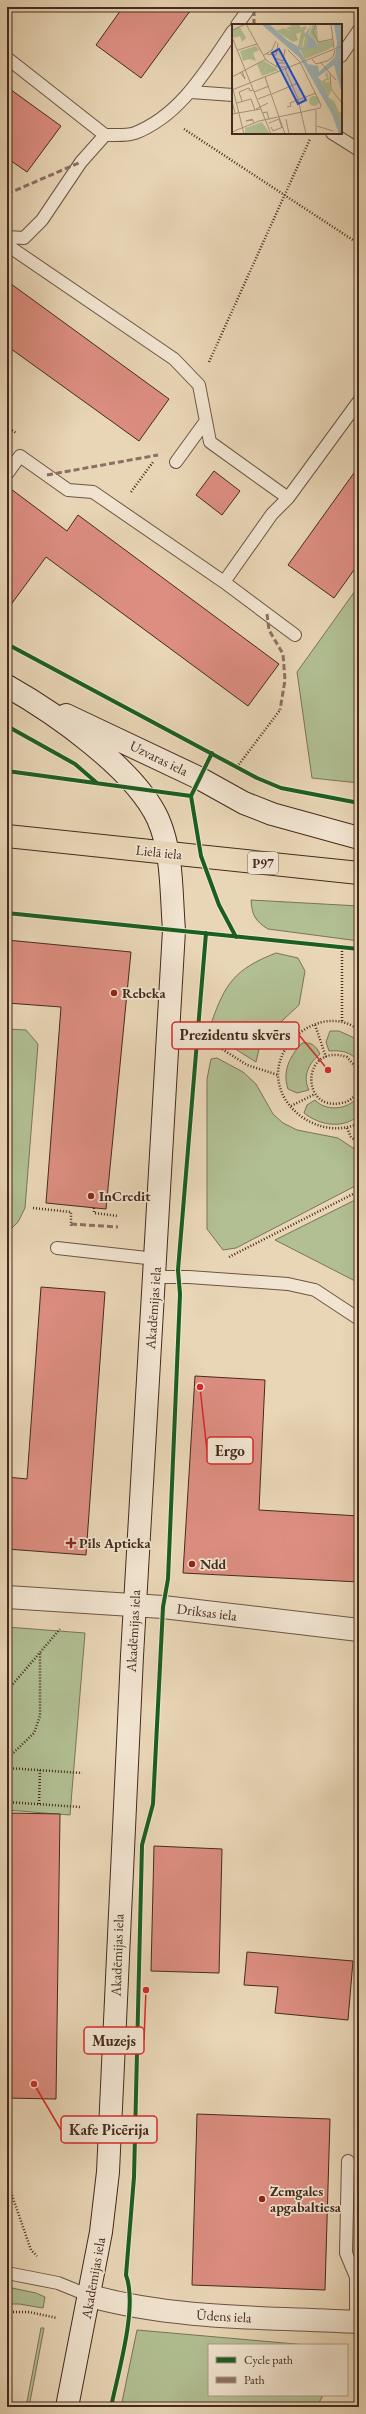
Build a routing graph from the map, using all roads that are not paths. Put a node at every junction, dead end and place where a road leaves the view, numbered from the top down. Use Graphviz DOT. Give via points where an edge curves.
graph roads {
  1 [pos="250,7"];
  2 [pos="238,24"];
  3 [pos="359,30"];
  4 [pos="232,32"];
  5 [pos="342,55"];
  6 [pos="7,58"];
  7 [pos="191,92"];
  8 [pos="232,95"];
  9 [pos="334,134"];
  10 [pos="105,135"];
  11 [pos="359,150"];
  12 [pos="7,237"];
  13 [pos="7,245"];
  14 [pos="359,401"];
  15 [pos="205,422"];
  16 [pos="176,462"];
  17 [pos="7,474"];
  18 [pos="288,498"];
  19 [pos="224,582"];
  20 [pos="295,634"];
  21 [pos="7,686"];
  22 [pos="28,698"];
  23 [pos="7,836"];
  24 [pos="359,838"];
  25 [pos="167,853"];
  26 [pos="359,873"];
  27 [pos="57,1248"];
  28 [pos="156,1268"];
  29 [pos="359,1319"];
  30 [pos="7,1597"];
  31 [pos="134,1605"];
  32 [pos="359,1630"];
  33 [pos="348,2161"];
  34 [pos="7,2273"];
  35 [pos="90,2296"];
  36 [pos="357,2322"];
  37 [pos="67,2407"];
  1 -- 2 [label="lane"];
  3 -- 5 [label="lane"];
  4 -- 7 [label="lane"];
  6 -- 10 [label="lane"];
  7 -- 8 [label="lane"];
  7 -- 10 [label="lane" via="166,116 134,134"];
  9 -- 11 [label="lane"];
  10 -- 12 [label="lane" via="81,162 42,220 24,238"];
  13 -- 15 [label="lane" via="174,359 198,385"];
  14 -- 18 [label="lane"];
  15 -- 16 [label="lane"];
  15 -- 18 [label="lane" via="210,442"];
  17 -- 19 [label="lane" via="20,456 68,490 93,492"];
  18 -- 19 [label="lane" via="272,514"];
  19 -- 20 [label="lane"];
  21 -- 22 [label="main road, Uzvaras iela"];
  22 -- 24 [label="main road, Uzvaras iela" via="102,730 244,803 272,814"];
  22 -- 25 [label="main road, Uzvaras iela" via="82,737 137,788 158,819"];
  23 -- 25 [label="main road, Lielā iela / P97"];
  25 -- 26 [label="main road, Lielā iela / P97"];
  25 -- 28 [label="main road, Akadēmijas iela" via="174,949"];
  27 -- 28 [label="lane"];
  28 -- 29 [label="lane" via="189,1277 288,1284 315,1290"];
  28 -- 31 [label="main road, Akadēmijas iela"];
  30 -- 31 [label="main road, Driksas iela"];
  31 -- 32 [label="main road, Driksas iela"];
  31 -- 35 [label="main road, Akadēmijas iela" via="108,2172 102,2232"];
  33 -- 36 [label="lane" via="346,2253 356,2277"];
  34 -- 35 [label="lane" via="58,2283"];
  35 -- 36 [label="main road, Ūdens iela" via="129,2307 196,2315"];
  35 -- 37 [label="main road, Akadēmijas iela"];
}
